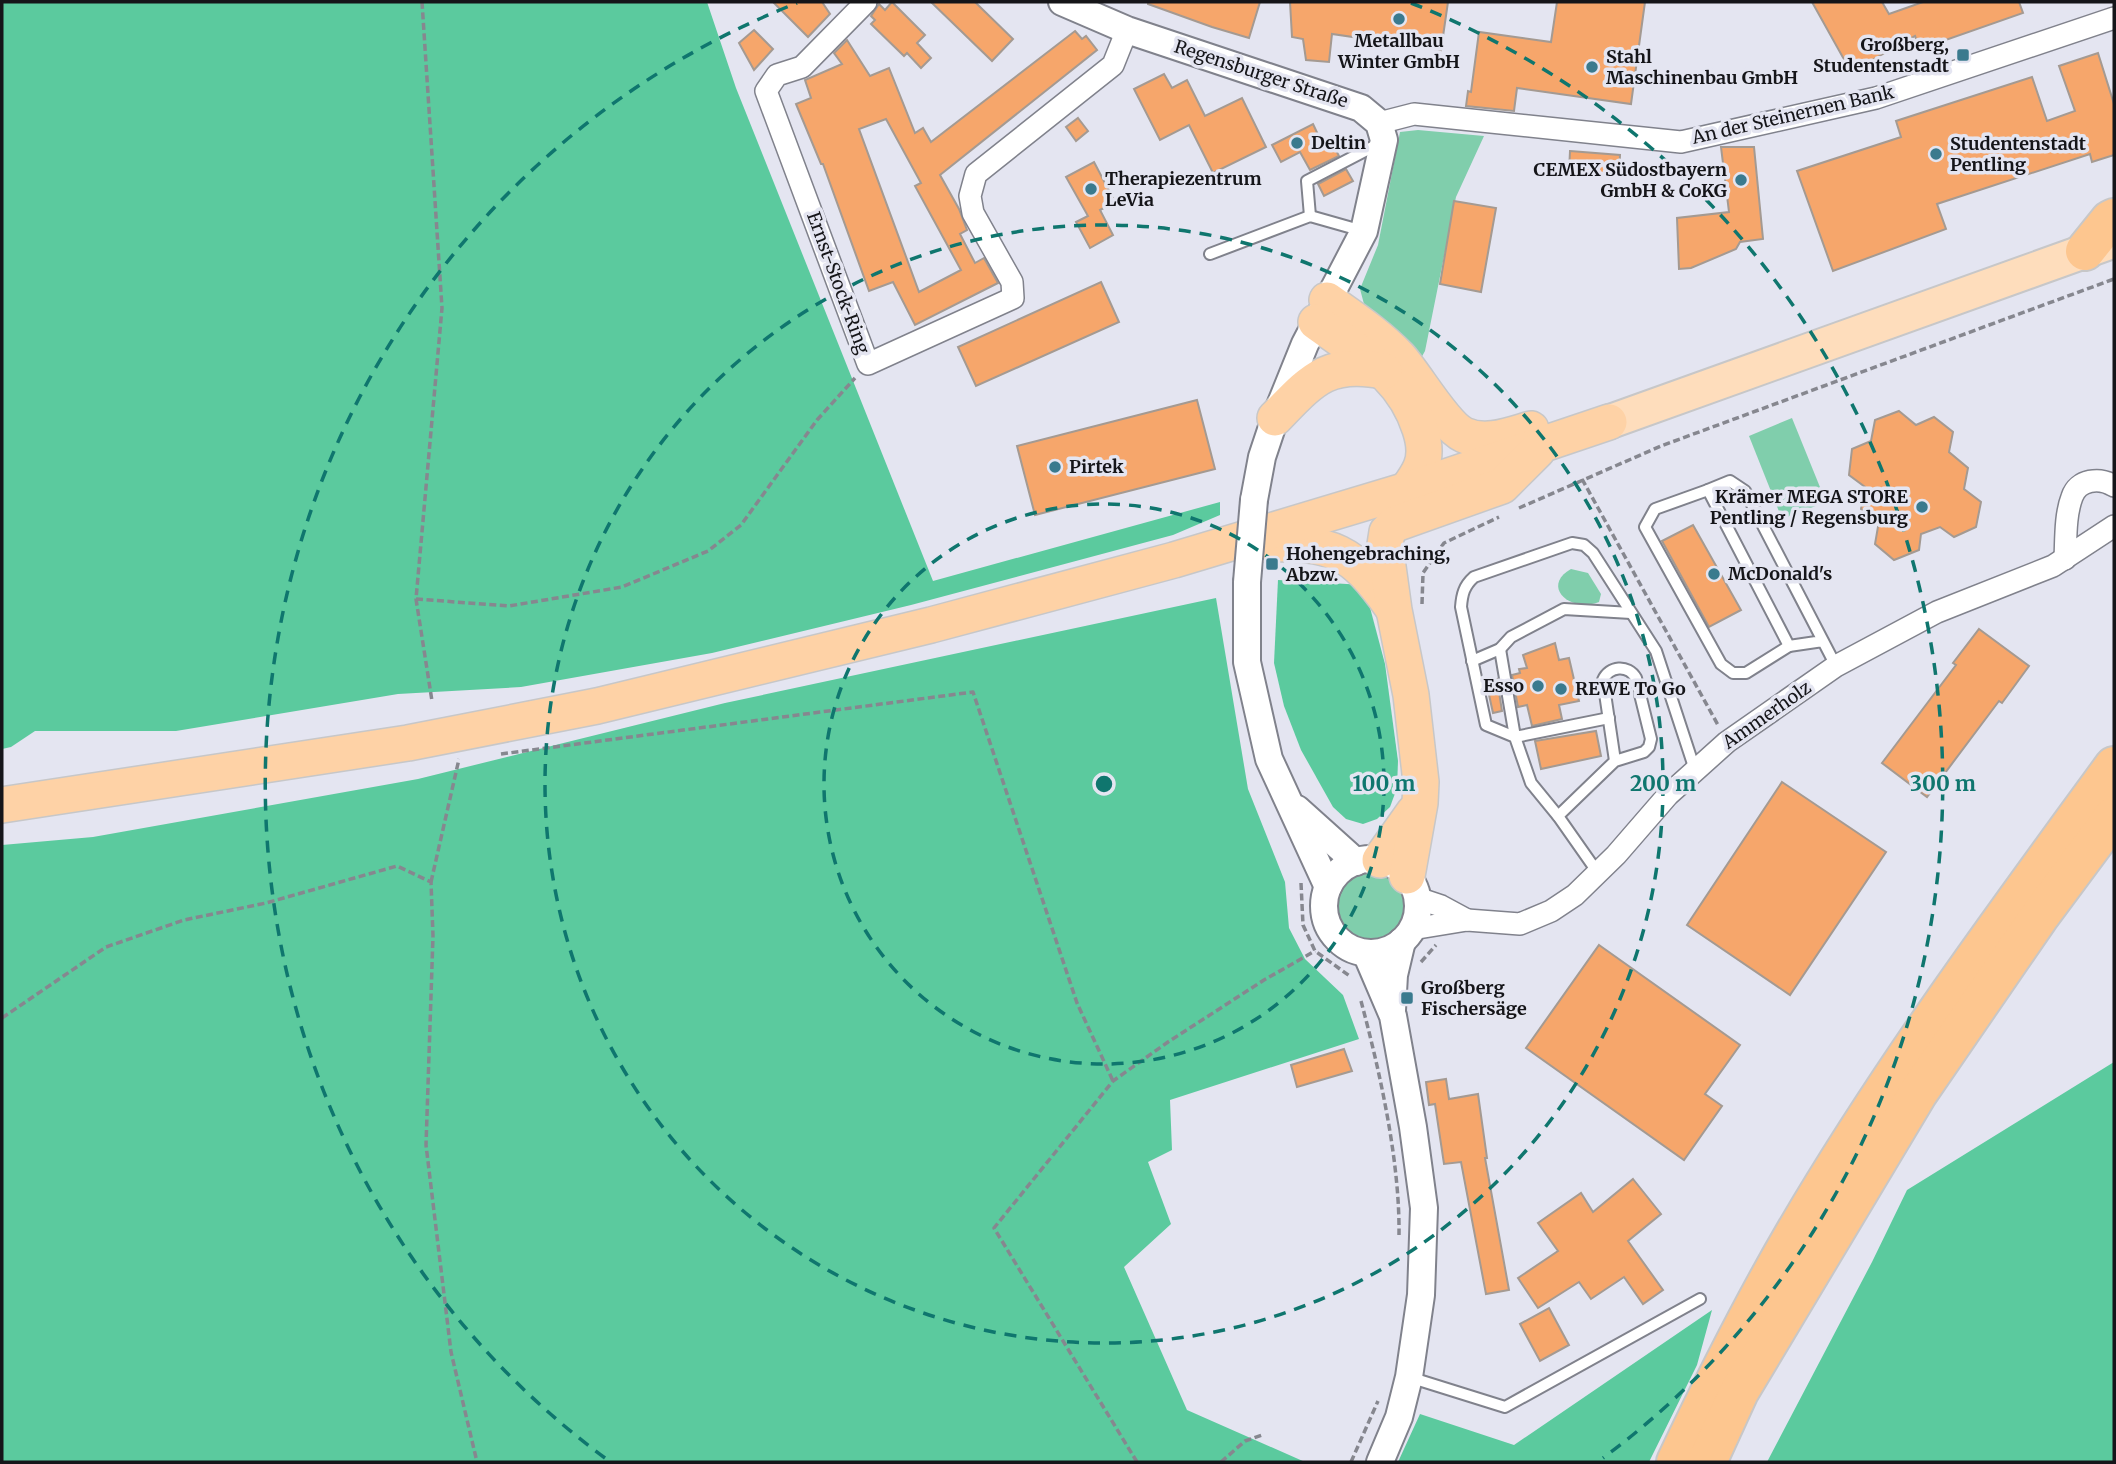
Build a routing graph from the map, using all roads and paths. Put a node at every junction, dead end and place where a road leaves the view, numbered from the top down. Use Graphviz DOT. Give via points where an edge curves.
graph roads {
  1 [pos="422,2"];
  2 [pos="866,2"];
  3 [pos="1062,2"];
  4 [pos="2114,18"];
  5 [pos="1127,30"];
  6 [pos="1381,132"];
  7 [pos="1310,216"];
  8 [pos="2114,218"];
  9 [pos="1364,231"];
  10 [pos="2099,246"];
  11 [pos="1210,254"];
  12 [pos="2114,279"];
  13 [pos="1321,311"];
  14 [pos="868,363"];
  15 [pos="1384,371"];
  16 [pos="1275,418"];
  17 [pos="1609,422"];
  18 [pos="1545,443"];
  19 [pos="1582,479"];
  20 [pos="2114,486"];
  21 [pos="1407,490"];
  22 [pos="1708,490"];
  23 [pos="1519,508"];
  24 [pos="1507,513"];
  25 [pos="2114,526"];
  26 [pos="1228,545"];
  27 [pos="2065,559"];
  28 [pos="416,599"];
  29 [pos="1408,607"];
  30 [pos="1630,613"];
  31 [pos="1823,641"];
  32 [pos="1788,646"];
  33 [pos="1500,649"];
  34 [pos="1472,661"];
  35 [pos="1836,666"];
  36 [pos="432,701"];
  37 [pos="1609,718"];
  38 [pos="1514,737"];
  39 [pos="1727,742"];
  40 [pos="498,754"];
  41 [pos="471,758"];
  42 [pos="1615,761"];
  43 [pos="2114,766"];
  44 [pos="1695,770"];
  45 [pos="1289,802"];
  46 [pos="2,805"];
  47 [pos="1558,816"];
  48 [pos="2114,816"];
  49 [pos="1598,873"];
  50 [pos="1390,874"];
  51 [pos="431,881"];
  52 [pos="1328,887"];
  53 [pos="1467,920"];
  54 [pos="1440,926"];
  55 [pos="1407,935"];
  56 [pos="1366,953"];
  57 [pos="1375,977"];
  58 [pos="2,1018"];
  59 [pos="1113,1081"];
  60 [pos="1399,1247"];
  61 [pos="1700,1299"];
  62 [pos="1409,1377"];
  63 [pos="1379,1399"];
  64 [pos="1262,1435"];
  65 [pos="477,1462"];
  66 [pos="1137,1462"];
  67 [pos="1221,1462"];
  68 [pos="1351,1462"];
  69 [pos="1380,1462"];
  70 [pos="1676,1462"];
  71 [pos="1707,1462"];
  1 -- 28 [label="path" via="442,308"];
  2 -- 14 [label="street, Ernst-Stock-Ring" via="802,67 777,75 766,91"];
  3 -- 5 [label="street, Regensburger Straße"];
  4 -- 6 [label="street, An der Steinernen Bank" via="1876,98 1681,142 1414,114"];
  5 -- 6 [label="street, Regensburger Straße" via="1361,108"];
  5 -- 14 [label="street, Ernst-Stock-Ring" via="1113,65 975,174 970,196 973,213 1012,282 1013,298"];
  6 -- 7 [label="lane" via="1307,181"];
  6 -- 9 [label="street"];
  7 -- 9 [label="lane"];
  7 -- 11 [label="lane"];
  8 -- 10 [label="highway"];
  9 -- 13 [label="street"];
  10 -- 17 [label="main road"];
  12 -- 19 [label="path"];
  13 -- 15 [label="highway"];
  13 -- 16 [label="street"];
  13 -- 17 [label="highway" via="1379,337 1463,435 1496,440 1575,415"];
  14 -- 28 [label="path" via="817,420 741,525 708,551 609,590 509,606"];
  15 -- 16 [label="highway" via="1348,367 1329,372 1311,382"];
  15 -- 21 [label="highway" via="1414,411 1423,438 1421,467"];
  16 -- 45 [label="street, bridge" via="1254,500 1247,662 1269,760"];
  17 -- 18 [label="highway"];
  18 -- 21 [label="highway"];
  18 -- 29 [label="highway" via="1502,486 1395,524 1387,532 1385,545"];
  19 -- 23 [label="path"];
  19 -- 39 [label="path"];
  20 -- 27 [label="street" via="2090,481 2072,496"];
  21 -- 26 [label="highway"];
  22 -- 31 [label="lane" via="1730,481 1745,491"];
  22 -- 32 [label="lane"];
  22 -- 32 [label="lane" via="1655,509 1645,527 1721,664 1733,673 1746,673"];
  24 -- 29 [label="path" via="1444,542"];
  25 -- 27 [label="street, Ammerholz"];
  26 -- 29 [label="highway" via="1324,546 1350,559"];
  26 -- 46 [label="highway" via="931,625 597,706 408,743"];
  27 -- 35 [label="street, Ammerholz" via="1937,612"];
  28 -- 36 [label="path"];
  29 -- 50 [label="highway" via="1420,803"];
  30 -- 33 [label="lane" via="1564,609 1511,637"];
  30 -- 34 [label="lane" via="1593,553 1572,543 1469,582 1461,607"];
  30 -- 44 [label="lane" via="1656,652"];
  31 -- 32 [label="lane"];
  31 -- 35 [label="lane"];
  33 -- 34 [label="lane"];
  33 -- 38 [label="lane"];
  34 -- 38 [label="lane" via="1486,725"];
  35 -- 39 [label="street, Ammerholz"];
  37 -- 38 [label="lane"];
  37 -- 42 [label="lane"];
  37 -- 42 [label="lane" via="1606,673 1612,669 1633,671 1649,747"];
  38 -- 47 [label="lane" via="1531,783"];
  39 -- 44 [label="street, Ammerholz"];
  40 -- 59 [label="path" via="973,692 1077,1003"];
  41 -- 51 [label="path" via="457,760"];
  42 -- 47 [label="lane"];
  43 -- 70 [label="highway" via="1978,953 1796,1231 1716,1377"];
  44 -- 49 [label="street, Ammerholz"];
  45 -- 50 [label="street"];
  45 -- 52 [label="street"];
  47 -- 49 [label="lane"];
  48 -- 71 [label="highway" via="1918,1093 1740,1392"];
  49 -- 53 [label="street, Ammerholz" via="1551,911 1520,924"];
  50 -- 52 [label="street" via="1335,876"];
  50 -- 53 [label="street, Ammerholz"];
  50 -- 55 [label="street" via="1418,914"];
  51 -- 58 [label="path" via="397,866 265,903 184,919 106,947"];
  51 -- 65 [label="path" via="426,1145 451,1352"];
  52 -- 56 [label="street" via="1324,901 1330,929 1346,945"];
  53 -- 54 [label="street, Ammerholz"];
  54 -- 55 [label="street, Ammerholz"];
  54 -- 57 [label="path" via="1436,948 1426,959 1404,973"];
  55 -- 56 [label="street" via="1379,953"];
  55 -- 57 [label="street"];
  56 -- 57 [label="street"];
  57 -- 59 [label="path" via="1315,951 1253,986"];
  57 -- 60 [label="path" via="1375,1060 1390,1136"];
  57 -- 62 [label="street" via="1392,1012 1424,1208 1421,1295"];
  59 -- 66 [label="path" via="994,1228"];
  61 -- 62 [label="lane" via="1505,1408"];
  62 -- 69 [label="street"];
  63 -- 68 [label="path"];
  64 -- 67 [label="path" via="1245,1441"];
}
